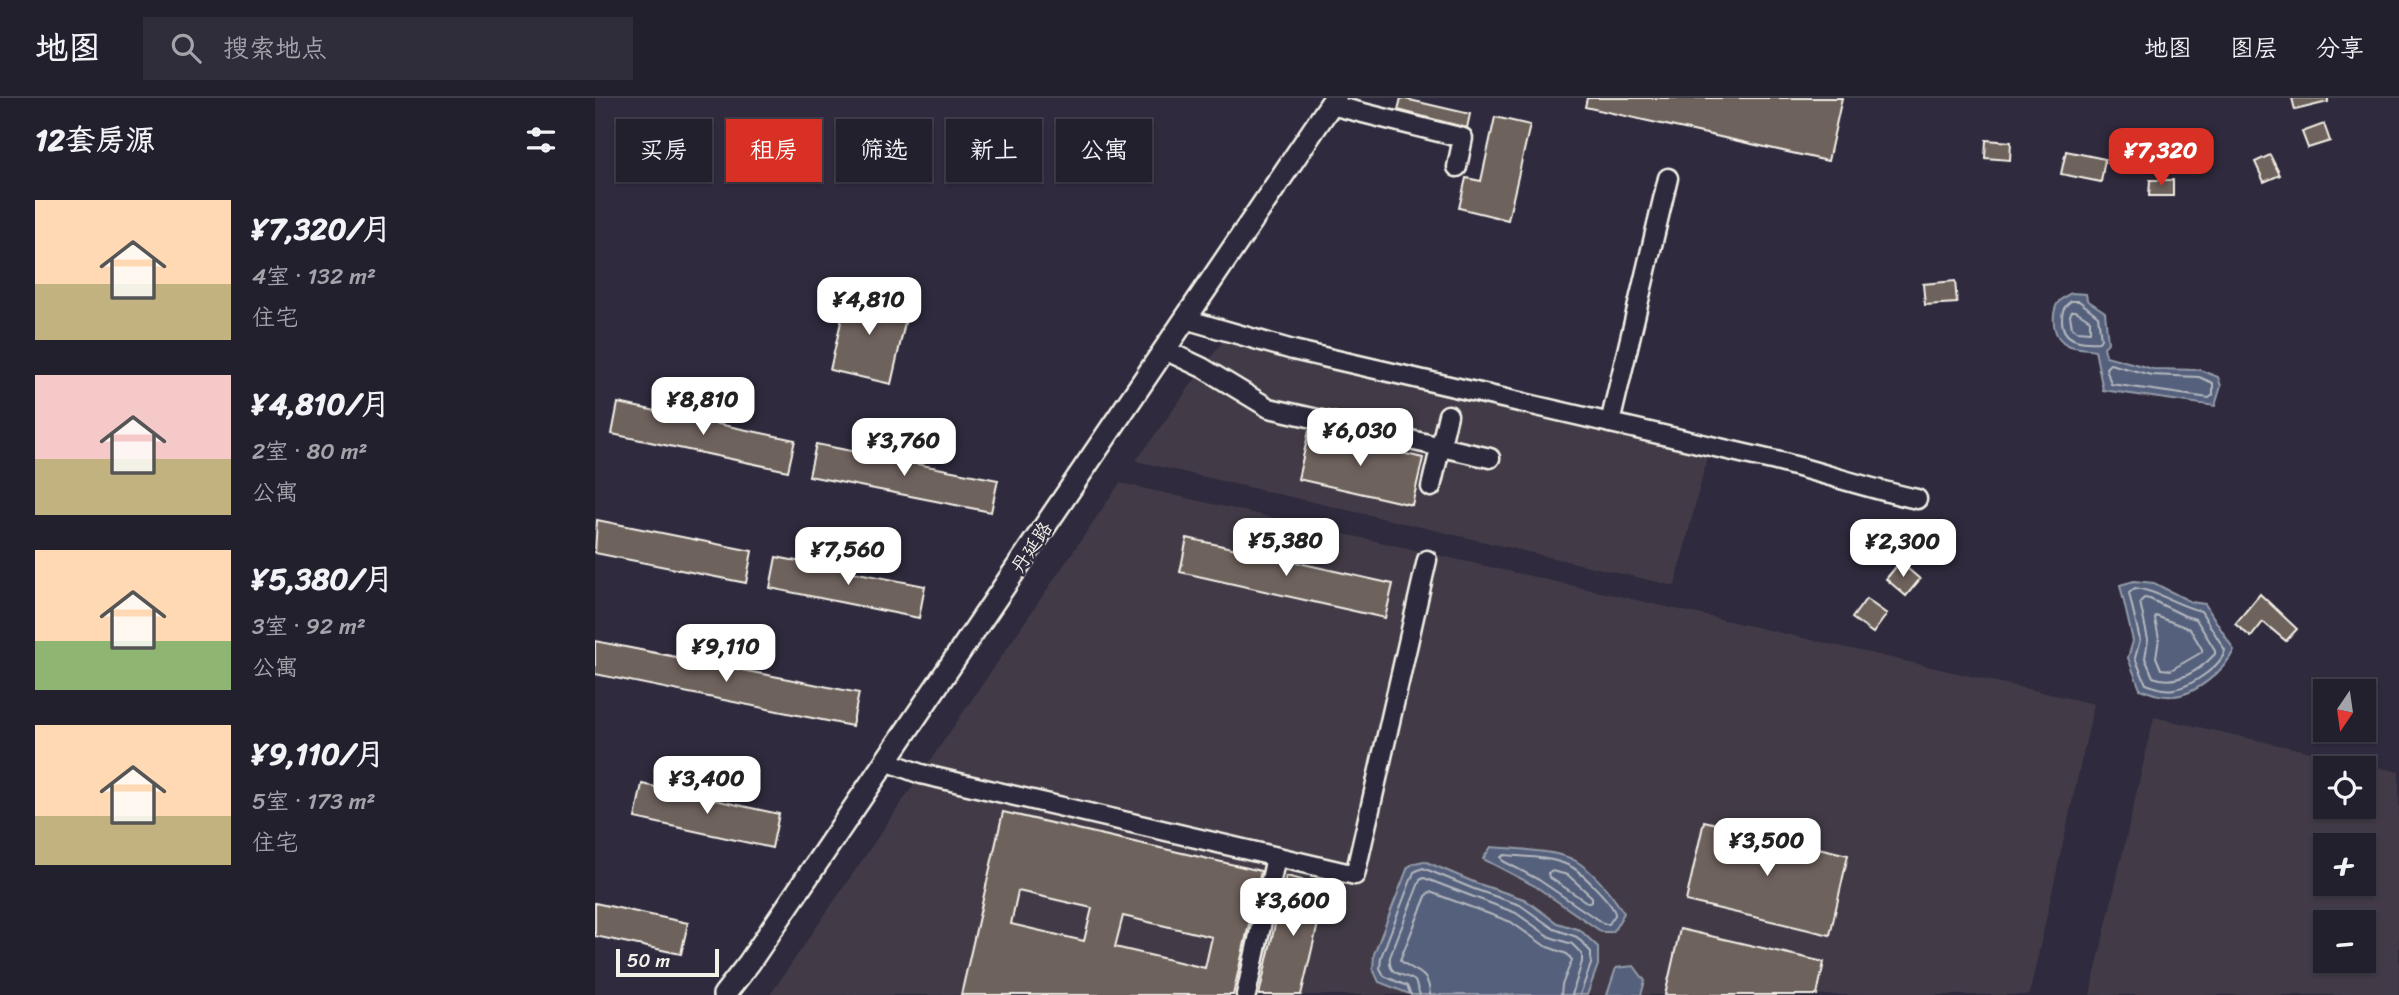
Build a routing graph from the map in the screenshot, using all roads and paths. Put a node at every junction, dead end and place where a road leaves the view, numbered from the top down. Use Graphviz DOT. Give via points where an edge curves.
graph roads {
  1 [pos="1333,101"];
  2 [pos="1457,167"];
  3 [pos="1668,178"];
  4 [pos="1185,319"];
  5 [pos="1165,349"];
  6 [pos="1448,415"];
  7 [pos="1610,423"];
  8 [pos="1441,447"];
  9 [pos="1490,458"];
  10 [pos="1431,487"];
  11 [pos="1917,499"];
  12 [pos="1427,560"];
  13 [pos="886,761"];
  14 [pos="1276,857"];
  15 [pos="724,995"];
  16 [pos="1246,995"];
  1 -- 2 [label="street" via="1463,138"];
  1 -- 4 [label="main road, 丹延路"];
  3 -- 7 [label="street"];
  4 -- 5 [label="main road, 丹延路"];
  4 -- 7 [label="street" via="1293,350"];
  5 -- 8 [label="street" via="1269,408"];
  5 -- 13 [label="main road, 丹延路"];
  6 -- 8 [label="street"];
  7 -- 11 [label="street"];
  8 -- 9 [label="street"];
  8 -- 10 [label="street"];
  12 -- 14 [label="street" via="1355,875"];
  13 -- 14 [label="street" via="921,774"];
  13 -- 15 [label="main road, 丹延路"];
  14 -- 16 [label="street"];
}
